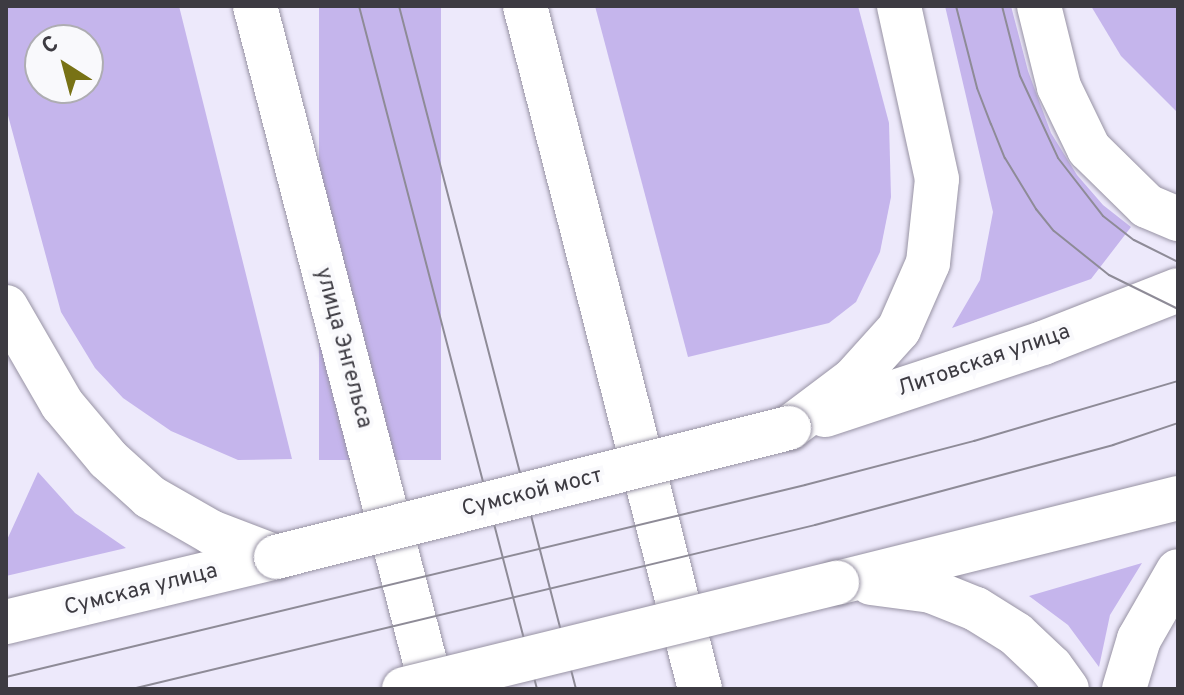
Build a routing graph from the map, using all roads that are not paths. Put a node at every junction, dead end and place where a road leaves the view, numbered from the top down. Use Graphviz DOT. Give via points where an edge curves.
graph roads {
  1 [pos="255,6"];
  2 [pos="525,6"];
  3 [pos="899,6"];
  4 [pos="1039,6"];
  5 [pos="1178,219"];
  6 [pos="1178,290"];
  7 [pos="6,307"];
  8 [pos="789,428"];
  9 [pos="1178,498"];
  10 [pos="276,557"];
  11 [pos="1178,571"];
  12 [pos="837,583"];
  13 [pos="6,622"];
  14 [pos="404,689"];
  15 [pos="432,689"];
  16 [pos="700,689"];
  17 [pos="1067,689"];
  18 [pos="1124,689"];
  1 -- 15 [label="main road, улица Энгельса"];
  2 -- 16 [label="main road"];
  3 -- 8 [label="main road" via="937,179 928,263 899,329 854,379"];
  4 -- 5 [label="main road" via="1059,87 1089,149 1147,206"];
  6 -- 8 [label="main road, Литовская улица" via="1043,343"];
  7 -- 10 [label="main road" via="62,404 108,459 150,497 211,532"];
  8 -- 10 [label="main road, Сумской мост, bridge"];
  9 -- 12 [label="main road"];
  10 -- 13 [label="main road, Сумская улица"];
  11 -- 18 [label="main road" via="1139,639"];
  12 -- 14 [label="main road, bridge"];
  12 -- 17 [label="main road" via="931,591 976,609 1016,634"];
}
